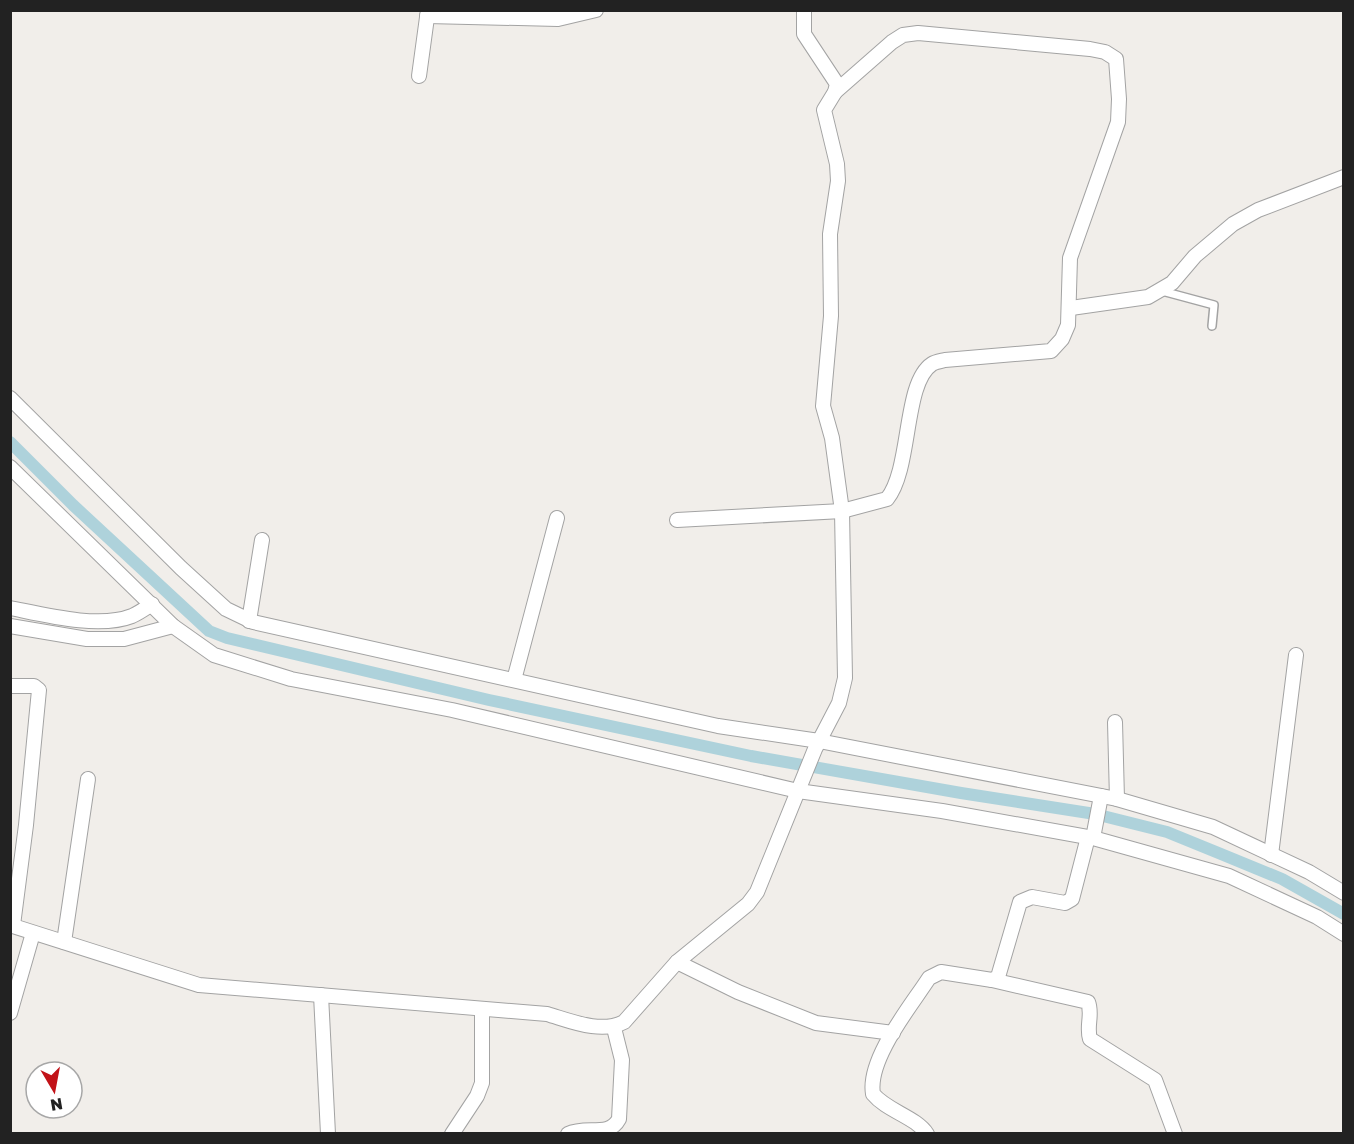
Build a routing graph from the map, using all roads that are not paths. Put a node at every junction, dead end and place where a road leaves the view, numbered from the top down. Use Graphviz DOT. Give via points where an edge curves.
graph roads {
  1 [pos="596,10"];
  2 [pos="804,10"];
  3 [pos="427,13"];
  4 [pos="419,76"];
  5 [pos="835,92"];
  6 [pos="1344,177"];
  7 [pos="1162,291"];
  8 [pos="1071,309"];
  9 [pos="1212,326"];
  10 [pos="10,398"];
  11 [pos="10,467"];
  12 [pos="842,512"];
  13 [pos="557,518"];
  14 [pos="677,520"];
  15 [pos="262,540"];
  16 [pos="152,604"];
  17 [pos="10,608"];
  18 [pos="249,621"];
  19 [pos="10,626"];
  20 [pos="173,626"];
  21 [pos="1296,656"];
  22 [pos="514,680"];
  23 [pos="10,686"];
  24 [pos="1115,722"];
  25 [pos="817,745"];
  26 [pos="88,779"];
  27 [pos="800,786"];
  28 [pos="1100,799"];
  29 [pos="1116,799"];
  30 [pos="1092,834"];
  31 [pos="17,849"];
  32 [pos="1271,855"];
  33 [pos="1344,893"];
  34 [pos="12,925"];
  35 [pos="33,933"];
  36 [pos="1344,934"];
  37 [pos="64,942"];
  38 [pos="677,962"];
  39 [pos="992,980"];
  40 [pos="321,995"];
  41 [pos="482,1009"];
  42 [pos="10,1013"];
  43 [pos="614,1028"];
  44 [pos="893,1033"];
  45 [pos="328,1134"];
  46 [pos="452,1134"];
  47 [pos="568,1134"];
  48 [pos="927,1134"];
  49 [pos="1175,1134"];
  1 -- 3 [label="street" via="558,19"];
  2 -- 5 [label="street" via="804,34 833,75"];
  3 -- 4 [label="street"];
  5 -- 8 [label="street" via="892,42 903,35 918,33 1090,49 1116,59 1118,122 1070,258"];
  5 -- 12 [label="street" via="824,110 838,181 830,234 831,325 823,406 832,438"];
  6 -- 7 [label="street" via="1258,210 1233,224"];
  7 -- 8 [label="street" via="1139,299"];
  7 -- 9 [label="lane" via="1214,305"];
  8 -- 12 [label="street" via="1062,339 1051,351 931,364 916,391 894,490 887,499"];
  10 -- 18 [label="street" via="181,568 226,609"];
  11 -- 16 [label="street"];
  12 -- 14 [label="street"];
  12 -- 25 [label="street" via="844,678 839,704"];
  13 -- 22 [label="street"];
  15 -- 18 [label="street"];
  16 -- 17 [label="street" via="133,616 111,621"];
  16 -- 20 [label="street"];
  18 -- 22 [label="street"];
  19 -- 20 [label="street" via="87,639 115,639"];
  20 -- 27 [label="street" via="214,655 291,679"];
  21 -- 32 [label="street"];
  22 -- 25 [label="street"];
  23 -- 31 [label="street" via="34,686 39,690"];
  24 -- 29 [label="street"];
  25 -- 27 [label="street"];
  25 -- 28 [label="street"];
  26 -- 37 [label="street"];
  27 -- 30 [label="street"];
  27 -- 38 [label="street" via="763,880 748,904"];
  28 -- 29 [label="street"];
  28 -- 30 [label="street"];
  29 -- 32 [label="street" via="1213,827"];
  30 -- 36 [label="street" via="1229,876 1317,917"];
  30 -- 39 [label="street" via="1072,899 1065,903 1032,897 1020,902 1002,969"];
  31 -- 34 [label="street"];
  32 -- 33 [label="street"];
  34 -- 35 [label="street"];
  35 -- 37 [label="street"];
  35 -- 42 [label="street"];
  37 -- 40 [label="street" via="189,982"];
  38 -- 43 [label="street" via="624,1022"];
  38 -- 44 [label="street" via="816,1023"];
  39 -- 44 [label="street" via="941,972 929,978"];
  39 -- 49 [label="street" via="1088,1002 1090,1039 1155,1080"];
  40 -- 41 [label="street"];
  40 -- 45 [label="street"];
  41 -- 43 [label="street" via="547,1014"];
  41 -- 46 [label="street" via="482,1083"];
  43 -- 47 [label="street" via="622,1060 619,1119 607,1130"];
  44 -- 48 [label="street" via="874,1074 873,1094"];
}
